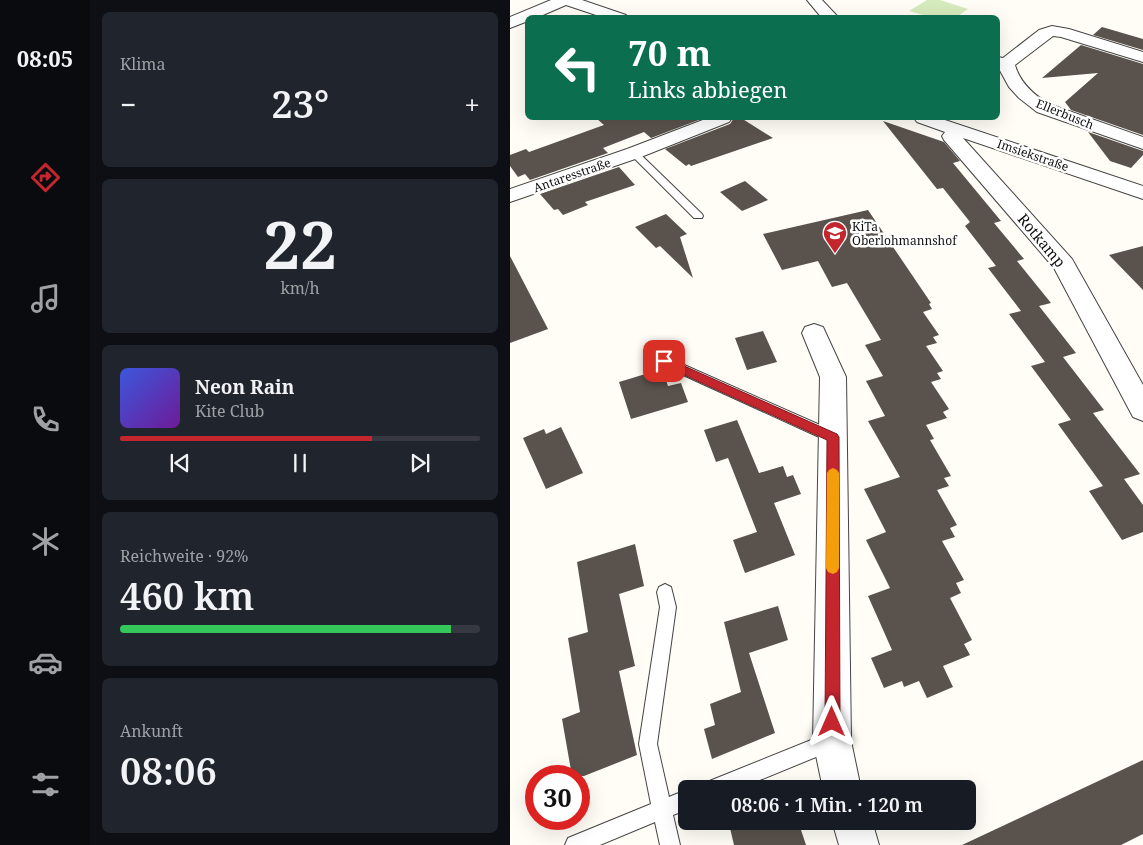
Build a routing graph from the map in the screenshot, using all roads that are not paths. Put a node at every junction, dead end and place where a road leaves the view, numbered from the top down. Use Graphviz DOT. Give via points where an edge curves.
graph roads {
  1 [pos="566,0"];
  2 [pos="814,0"];
  3 [pos="529,15"];
  4 [pos="612,15"];
  5 [pos="828,15"];
  6 [pos="525,17"];
  7 [pos="510,23"];
  8 [pos="1143,57"];
  9 [pos="1002,63"];
  10 [pos="718,120"];
  11 [pos="929,120"];
  12 [pos="952,136"];
  13 [pos="1143,143"];
  14 [pos="634,153"];
  15 [pos="1143,193"];
  16 [pos="510,196"];
  17 [pos="698,216"];
  18 [pos="814,333"];
  19 [pos="664,361"];
  20 [pos="1143,410"];
  21 [pos="833,437"];
  22 [pos="665,592"];
  23 [pos="832,741"];
  24 [pos="736,780"];
  25 [pos="840,780"];
  26 [pos="678,803"];
  27 [pos="662,810"];
  28 [pos="855,830"];
  29 [pos="574,845"];
  30 [pos="670,845"];
  31 [pos="860,845"];
  1 -- 3 [label="street"];
  1 -- 4 [label="street"];
  2 -- 5 [label="street"];
  6 -- 7 [label="street"];
  8 -- 9 [label="street, Ellerbusch" via="1052,30"];
  9 -- 13 [label="street, Ellerbusch" via="1030,100 1043,108"];
  10 -- 14 [label="street, Antaresstraße"];
  11 -- 15 [label="street, Imsiekstraße"];
  12 -- 20 [label="street, Rotkamp" via="1064,264"];
  14 -- 16 [label="street, Antaresstraße"];
  14 -- 17 [label="lane"];
  18 -- 21 [label="street" via="833,377"];
  19 -- 21 [label="lane"];
  21 -- 23 [label="street"];
  22 -- 27 [label="lane" via="668,607 648,744"];
  23 -- 24 [label="lane"];
  23 -- 25 [label="street"];
  26 -- 27 [label="lane"];
  27 -- 29 [label="lane"];
  27 -- 30 [label="lane"];
  28 -- 31 [label="street"];
}
